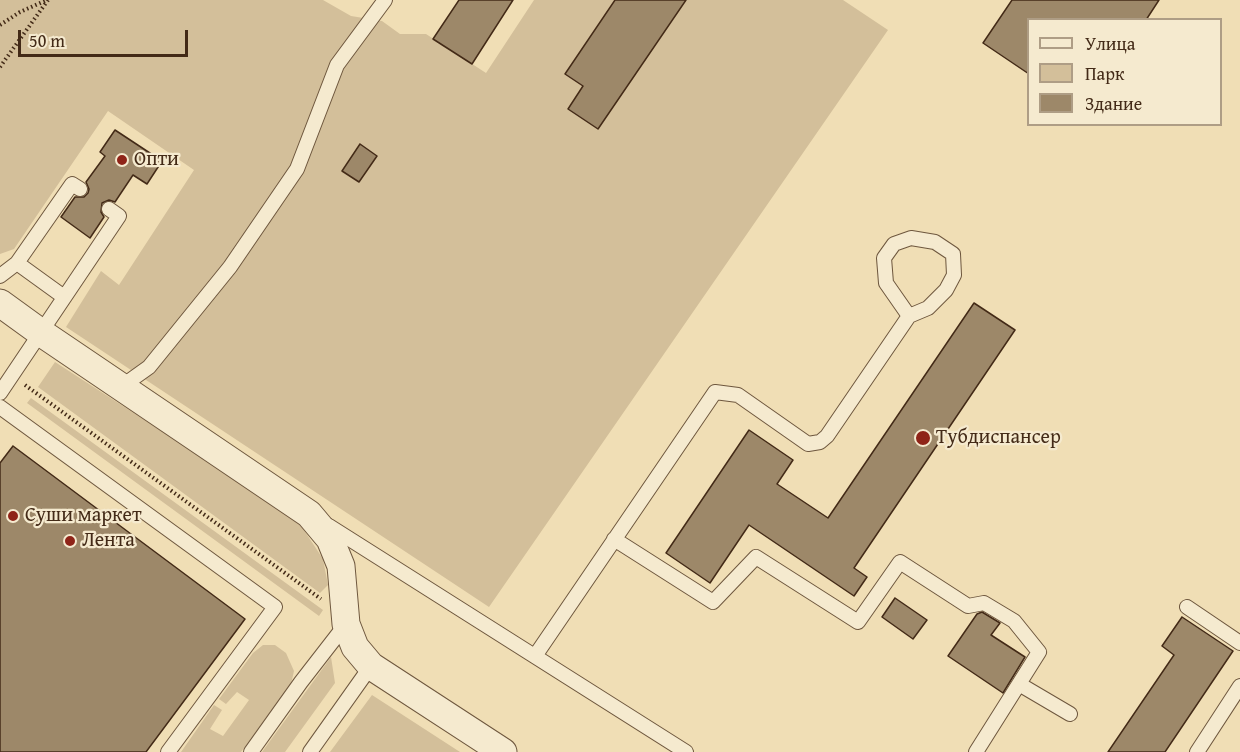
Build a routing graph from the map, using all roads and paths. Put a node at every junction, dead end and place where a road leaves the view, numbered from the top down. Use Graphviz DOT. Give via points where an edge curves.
graph roads {
  1 [pos="386,0"];
  2 [pos="0,25"];
  3 [pos="0,67"];
  4 [pos="80,189"];
  5 [pos="109,209"];
  6 [pos="17,263"];
  7 [pos="0,276"];
  8 [pos="64,297"];
  9 [pos="0,303"];
  10 [pos="909,316"];
  11 [pos="40,332"];
  12 [pos="12,376"];
  13 [pos="121,387"];
  14 [pos="0,393"];
  15 [pos="0,407"];
  16 [pos="309,514"];
  17 [pos="615,539"];
  18 [pos="1187,607"];
  19 [pos="345,620"];
  20 [pos="1240,643"];
  21 [pos="535,656"];
  22 [pos="371,666"];
  23 [pos="1019,684"];
  24 [pos="1240,686"];
  25 [pos="1070,714"];
  26 [pos="168,752"];
  27 [pos="251,752"];
  28 [pos="310,752"];
  29 [pos="503,752"];
  30 [pos="686,752"];
  31 [pos="976,752"];
  32 [pos="1197,752"];
  1 -- 13 [label="lane" via="337,65 297,170 230,267 149,367"];
  2 -- 3 [label="path" via="48,0"];
  4 -- 6 [label="lane" via="72,184"];
  5 -- 8 [label="lane" via="119,216"];
  6 -- 7 [label="lane"];
  6 -- 8 [label="lane"];
  8 -- 11 [label="lane"];
  9 -- 11 [label="street"];
  10 -- 10 [label="lane" via="928,308 954,275 952,254 935,242 911,238 894,244 884,258 886,283"];
  10 -- 17 [label="lane" via="820,442 808,444 738,395 716,392"];
  11 -- 12 [label="lane"];
  11 -- 13 [label="street"];
  12 -- 14 [label="lane"];
  12 -- 19 [label="path"];
  13 -- 16 [label="street"];
  15 -- 26 [label="lane" via="275,607"];
  16 -- 19 [label="street" via="330,539 341,566"];
  16 -- 21 [label="lane"];
  17 -- 21 [label="lane"];
  17 -- 23 [label="lane" via="713,602 756,557 858,622 900,562 968,606 984,603 1014,621 1039,652"];
  18 -- 20 [label="lane"];
  19 -- 22 [label="street" via="355,647"];
  19 -- 27 [label="lane"];
  21 -- 30 [label="lane"];
  22 -- 28 [label="lane"];
  22 -- 29 [label="street"];
  23 -- 25 [label="lane"];
  23 -- 31 [label="lane"];
  24 -- 32 [label="lane"];
}
